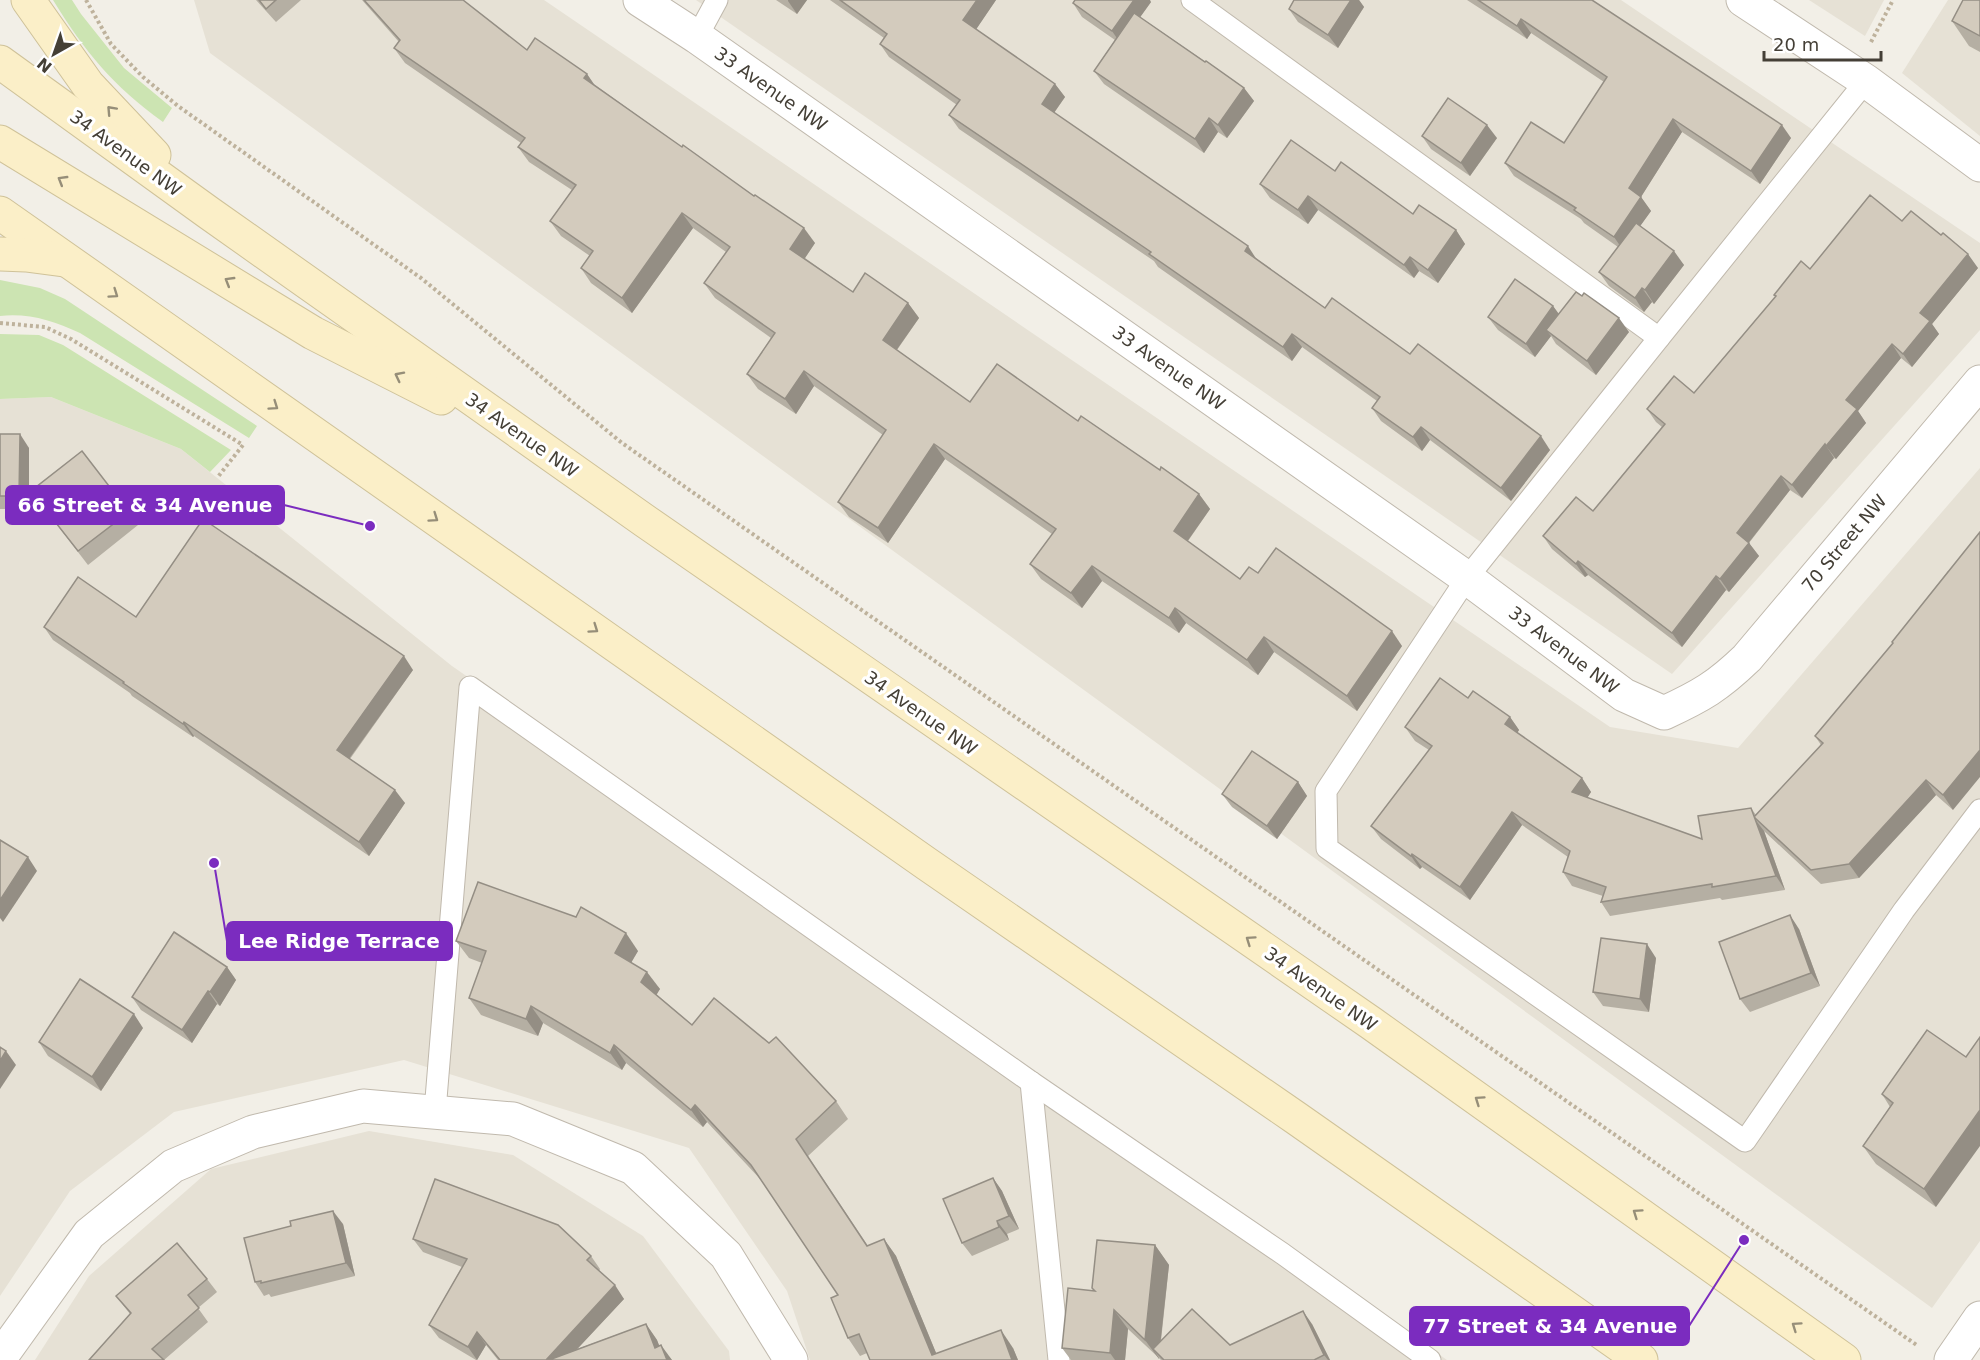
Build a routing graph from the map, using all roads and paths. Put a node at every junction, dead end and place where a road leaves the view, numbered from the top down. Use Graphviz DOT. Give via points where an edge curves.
graph roads {
  1 [pos="28,0"];
  2 [pos="86,0"];
  3 [pos="640,0"];
  4 [pos="717,0"];
  5 [pos="1192,0"];
  6 [pos="1743,0"];
  7 [pos="1893,0"];
  8 [pos="697,37"];
  9 [pos="0,62"];
  10 [pos="1867,65"];
  11 [pos="0,142"];
  12 [pos="1980,165"];
  13 [pos="0,213"];
  14 [pos="209,213"];
  15 [pos="0,254"];
  16 [pos="66,261"];
  17 [pos="0,323"];
  18 [pos="1659,338"];
  19 [pos="1980,382"];
  20 [pos="544,450"];
  21 [pos="217,478"];
  22 [pos="1467,578"];
  23 [pos="1700,697"];
  24 [pos="1980,810"];
  25 [pos="1031,1082"];
  26 [pos="435,1111"];
  27 [pos="1980,1318"];
  28 [pos="1920,1348"];
  29 [pos="0,1358"];
  30 [pos="791,1360"];
  31 [pos="1059,1360"];
  32 [pos="1430,1360"];
  33 [pos="1641,1360"];
  34 [pos="1844,1360"];
  35 [pos="1951,1360"];
  14 -- 1 [label="main road, one-way" via="88,85"];
  2 -- 28 [label="path" via="111,44 142,77 421,278 622,443"];
  3 -- 8 [label="street, 33 Avenue NW"];
  4 -- 8 [label="lane"];
  5 -- 18 [label="lane"];
  6 -- 10 [label="street"];
  7 -- 10 [label="path"];
  8 -- 22 [label="street, 33 Avenue NW"];
  9 -- 14 [label="main road, 34 Avenue NW"];
  10 -- 12 [label="street"];
  10 -- 18 [label="lane"];
  20 -- 11 [label="main road, one-way" via="313,333"];
  13 -- 16 [label="main road"];
  14 -- 20 [label="main road, 34 Avenue NW"];
  15 -- 16 [label="main road"];
  16 -- 33 [label="main road, one-way"];
  17 -- 21 [label="path" via="45,327 71,339 243,445"];
  18 -- 22 [label="lane"];
  19 -- 23 [label="street, 70 Street NW" via="1747,658"];
  34 -- 20 [label="main road, 34 Avenue NW, one-way" via="1361,1016"];
  22 -- 23 [label="street, 33 Avenue NW" via="1624,695 1664,713"];
  22 -- 24 [label="lane" via="1326,791 1327,848 1745,1141 1904,910"];
  25 -- 26 [label="lane" via="470,687"];
  25 -- 31 [label="lane"];
  25 -- 32 [label="lane"];
  26 -- 29 [label="street" via="363,1106 253,1132 173,1166 89,1234"];
  26 -- 30 [label="street" via="513,1119 633,1168 726,1255"];
  27 -- 35 [label="street"];
}
